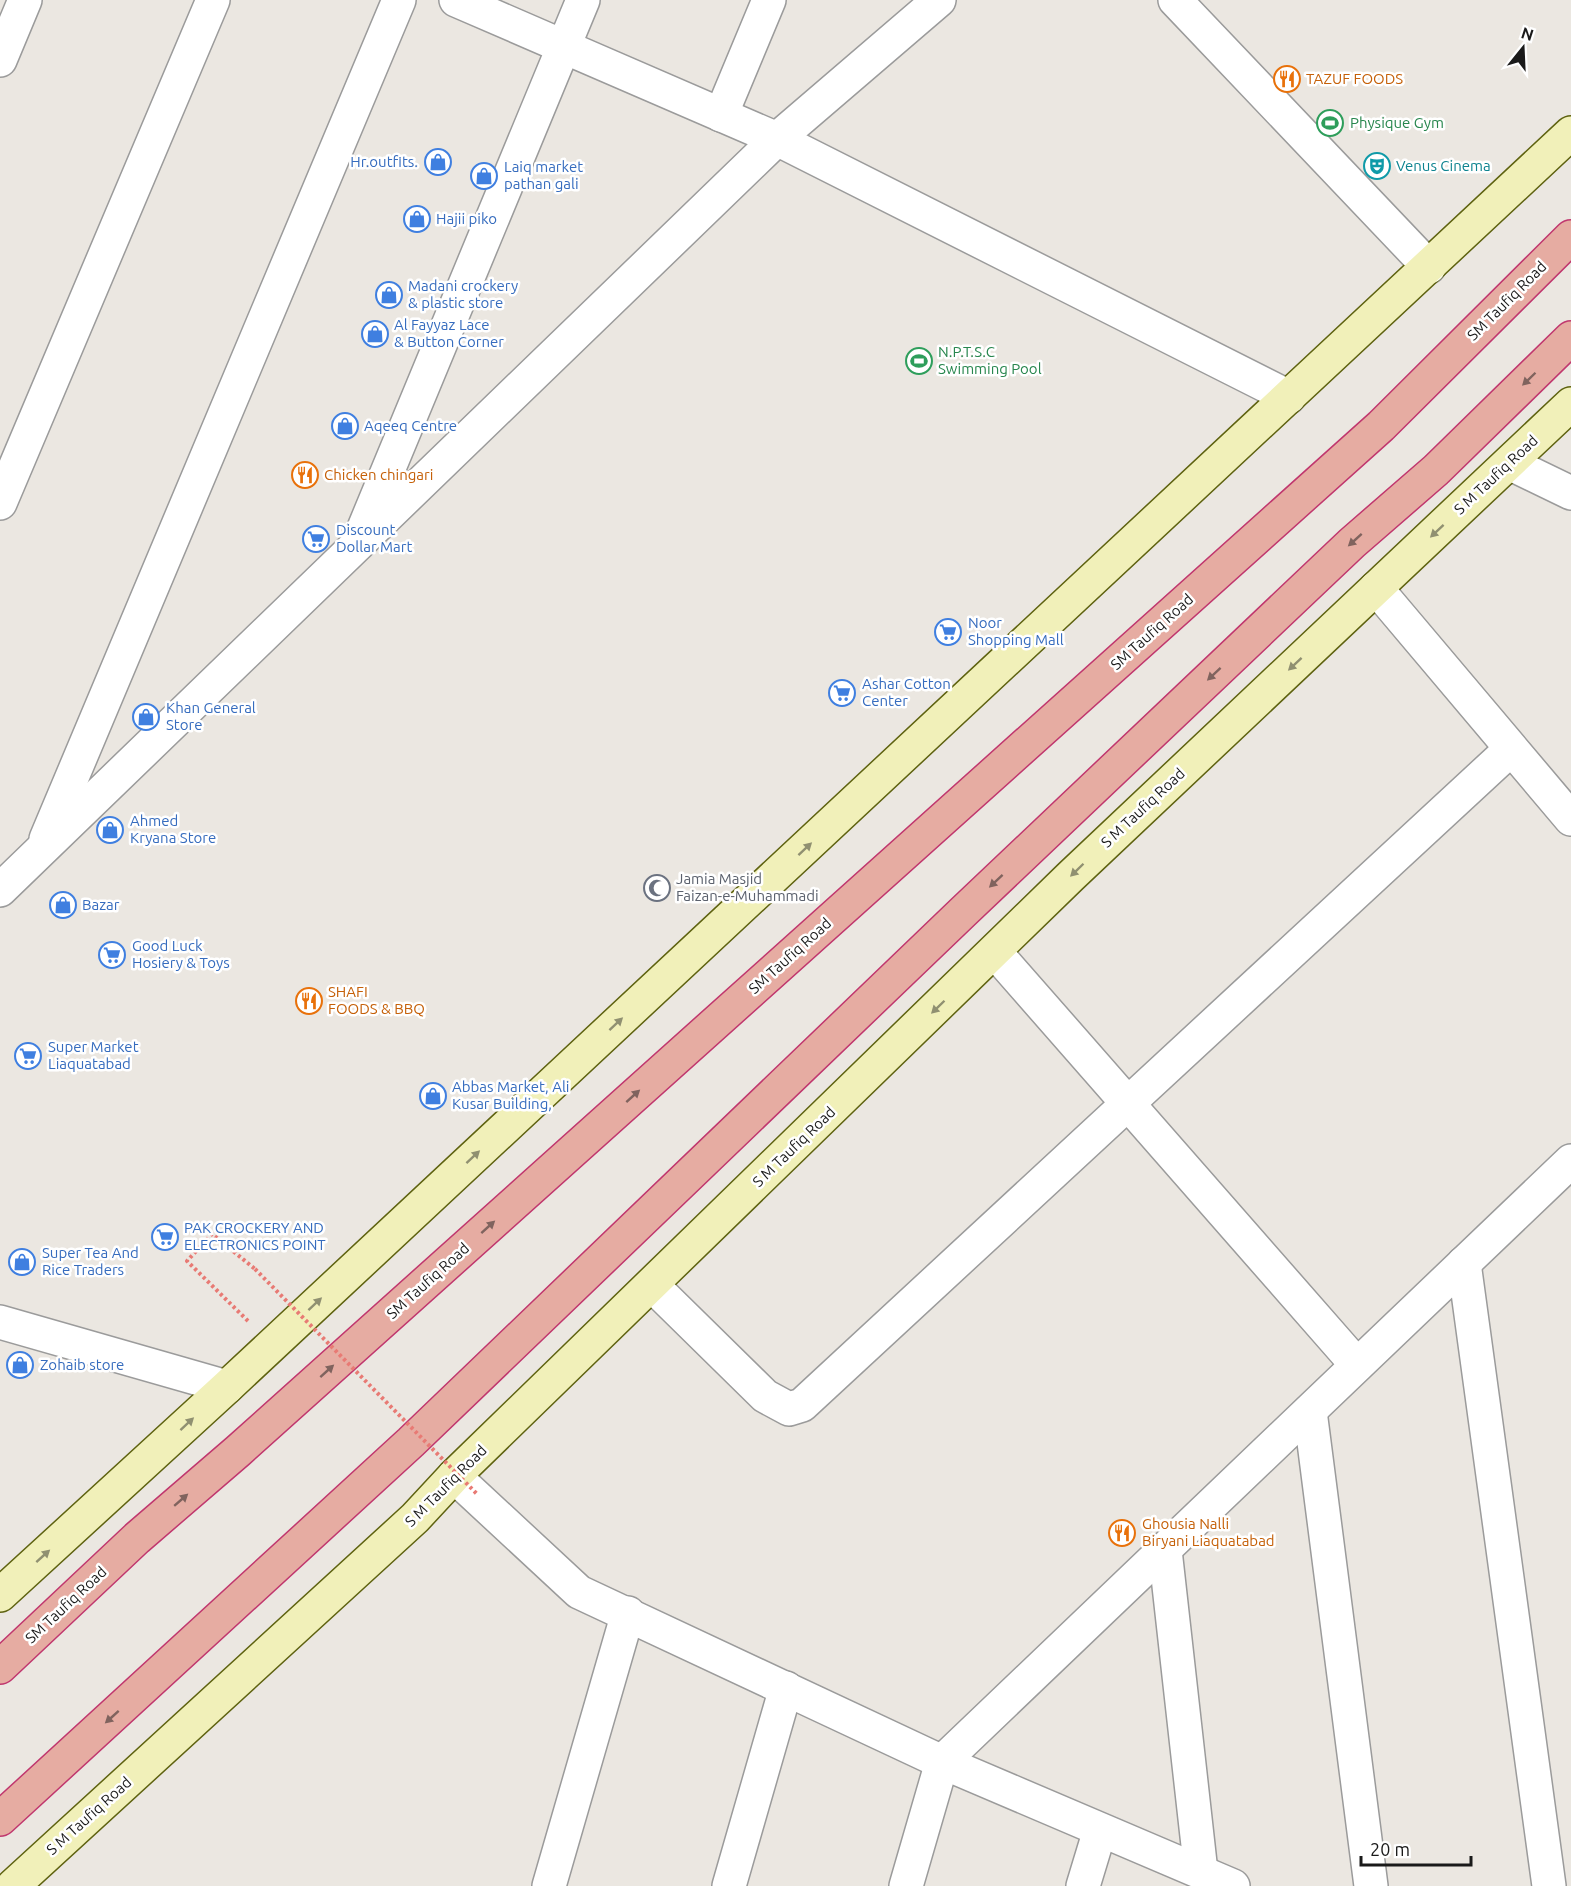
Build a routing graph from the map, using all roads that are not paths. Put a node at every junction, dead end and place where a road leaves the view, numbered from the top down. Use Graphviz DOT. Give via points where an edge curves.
graph roads {
  1 [pos="25,0"];
  2 [pos="213,0"];
  3 [pos="399,0"];
  4 [pos="456,0"];
  5 [pos="583,0"];
  6 [pos="769,0"];
  7 [pos="939,0"];
  8 [pos="1175,0"];
  9 [pos="564,46"];
  10 [pos="0,60"];
  11 [pos="721,115"];
  12 [pos="1571,133"];
  13 [pos="777,139"];
  14 [pos="1571,237"];
  15 [pos="1429,267"];
  16 [pos="1571,338"];
  17 [pos="1289,397"];
  18 [pos="1571,404"];
  19 [pos="1509,463"];
  20 [pos="1571,494"];
  21 [pos="0,503"];
  22 [pos="358,544"];
  23 [pos="1376,588"];
  24 [pos="1511,749"];
  25 [pos="1571,819"];
  26 [pos="40,853"];
  27 [pos="0,890"];
  28 [pos="995,952"];
  29 [pos="1127,1103"];
  30 [pos="1571,1161"];
  31 [pos="1464,1263"];
  32 [pos="652,1285"];
  33 [pos="0,1322"];
  34 [pos="1357,1365"];
  35 [pos="226,1388"];
  36 [pos="1310,1411"];
  37 [pos="466,1485"];
  38 [pos="1165,1550"];
  39 [pos="0,1595"];
  40 [pos="628,1613"];
  41 [pos="0,1667"];
  42 [pos="786,1688"];
  43 [pos="942,1762"];
  44 [pos="0,1819"];
  45 [pos="1100,1830"];
  46 [pos="1201,1872"];
  47 [pos="13,1886"];
  48 [pos="549,1886"];
  49 [pos="729,1886"];
  50 [pos="906,1886"];
  51 [pos="1083,1886"];
  52 [pos="1233,1886"];
  53 [pos="1371,1886"];
  54 [pos="1549,1886"];
  1 -- 10 [label="street"];
  2 -- 21 [label="street"];
  3 -- 26 [label="street"];
  4 -- 9 [label="street"];
  5 -- 9 [label="street"];
  6 -- 11 [label="street"];
  7 -- 13 [label="street"];
  8 -- 15 [label="street"];
  9 -- 11 [label="street"];
  9 -- 22 [label="street"];
  11 -- 13 [label="street"];
  12 -- 15 [label="main road"];
  13 -- 17 [label="street"];
  13 -- 22 [label="street"];
  41 -- 14 [label="highway, SM Taufiq Road, one-way" via="137,1538 1381,426"];
  15 -- 17 [label="main road"];
  16 -- 44 [label="highway, one-way" via="1436,470 1352,543 963,912 411,1442"];
  35 -- 17 [label="main road, one-way"];
  18 -- 19 [label="main road, S M Taufiq Road"];
  19 -- 20 [label="street"];
  19 -- 23 [label="main road, S M Taufiq Road, one-way"];
  22 -- 26 [label="street"];
  23 -- 24 [label="street"];
  23 -- 28 [label="main road, S M Taufiq Road, one-way"];
  24 -- 25 [label="street"];
  24 -- 29 [label="street"];
  26 -- 27 [label="street"];
  28 -- 29 [label="street"];
  28 -- 32 [label="main road, S M Taufiq Road, one-way"];
  29 -- 32 [label="street" via="802,1405 789,1409 765,1396"];
  29 -- 34 [label="street"];
  30 -- 31 [label="street"];
  31 -- 34 [label="street"];
  31 -- 54 [label="street"];
  32 -- 37 [label="main road, S M Taufiq Road"];
  33 -- 35 [label="street"];
  34 -- 36 [label="street"];
  39 -- 35 [label="main road, one-way"];
  36 -- 38 [label="street"];
  36 -- 53 [label="street"];
  37 -- 40 [label="street" via="579,1592"];
  37 -- 47 [label="main road, S M Taufiq Road" via="406,1526"];
  38 -- 43 [label="street"];
  38 -- 46 [label="street"];
  40 -- 42 [label="street"];
  40 -- 48 [label="street"];
  42 -- 43 [label="street"];
  42 -- 49 [label="street"];
  43 -- 45 [label="street"];
  43 -- 50 [label="street"];
  45 -- 46 [label="street"];
  45 -- 51 [label="street"];
  46 -- 52 [label="street"];
}
